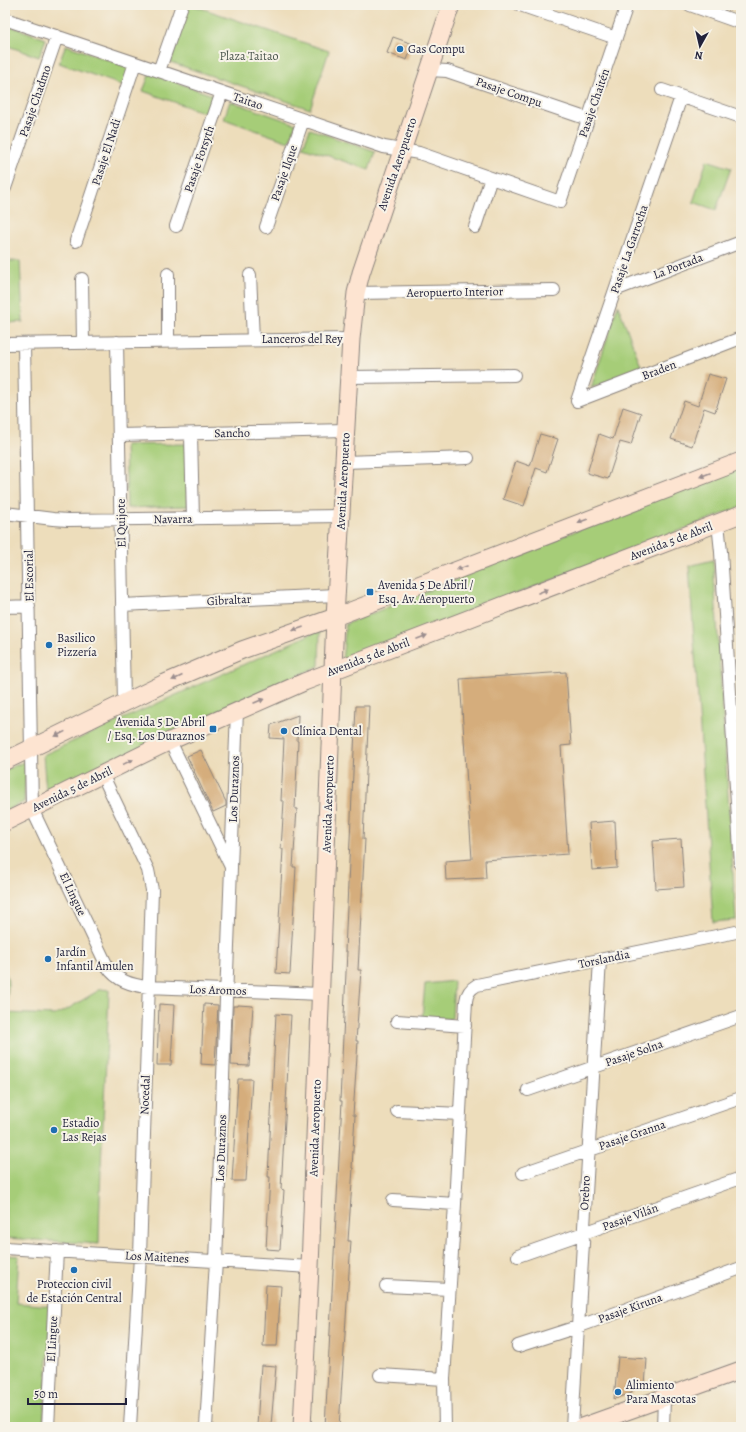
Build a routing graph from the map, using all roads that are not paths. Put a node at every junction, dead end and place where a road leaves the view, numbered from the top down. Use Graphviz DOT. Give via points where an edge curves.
graph roads {
  1 [pos="182,5"];
  2 [pos="451,5"];
  3 [pos="520,5"];
  4 [pos="627,5"];
  5 [pos="690,5"];
  6 [pos="5,19"];
  7 [pos="741,23"];
  8 [pos="57,36"];
  9 [pos="616,38"];
  10 [pos="136,63"];
  11 [pos="429,70"];
  12 [pos="159,71"];
  13 [pos="662,90"];
  14 [pos="222,92"];
  15 [pos="681,96"];
  16 [pos="741,117"];
  17 [pos="588,119"];
  18 [pos="303,120"];
  19 [pos="401,150"];
  20 [pos="491,178"];
  21 [pos="6,184"];
  22 [pos="560,202"];
  23 [pos="176,226"];
  24 [pos="266,227"];
  25 [pos="475,227"];
  26 [pos="76,241"];
  27 [pos="741,242"];
  28 [pos="168,274"];
  29 [pos="250,275"];
  30 [pos="82,279"];
  31 [pos="554,290"];
  32 [pos="615,290"];
  33 [pos="356,293"];
  34 [pos="741,338"];
  35 [pos="253,339"];
  36 [pos="351,339"];
  37 [pos="168,341"];
  38 [pos="117,342"];
  39 [pos="83,343"];
  40 [pos="5,344"];
  41 [pos="24,344"];
  42 [pos="514,375"];
  43 [pos="349,377"];
  44 [pos="577,401"];
  45 [pos="346,430"];
  46 [pos="191,434"];
  47 [pos="119,435"];
  48 [pos="468,458"];
  49 [pos="741,461"];
  50 [pos="344,462"];
  51 [pos="5,513"];
  52 [pos="741,514"];
  53 [pos="28,516"];
  54 [pos="341,516"];
  55 [pos="193,519"];
  56 [pos="121,520"];
  57 [pos="718,523"];
  58 [pos="336,595"];
  59 [pos="122,605"];
  60 [pos="29,606"];
  61 [pos="5,607"];
  62 [pos="335,617"];
  63 [pos="333,671"];
  64 [pos="304,682"];
  65 [pos="124,703"];
  66 [pos="332,703"];
  67 [pos="237,710"];
  68 [pos="170,741"];
  69 [pos="32,748"];
  70 [pos="5,760"];
  71 [pos="102,774"];
  72 [pos="32,809"];
  73 [pos="5,822"];
  74 [pos="741,865"];
  75 [pos="231,868"];
  76 [pos="741,931"];
  77 [pos="600,960"];
  78 [pos="117,978"];
  79 [pos="148,987"];
  80 [pos="227,990"];
  81 [pos="320,994"];
  82 [pos="741,1016"];
  83 [pos="397,1021"];
  84 [pos="465,1026"];
  85 [pos="592,1068"];
  86 [pos="528,1090"];
  87 [pos="741,1098"];
  88 [pos="397,1111"];
  89 [pos="460,1114"];
  90 [pos="588,1151"];
  91 [pos="523,1173"];
  92 [pos="741,1178"];
  93 [pos="393,1200"];
  94 [pos="455,1204"];
  95 [pos="583,1234"];
  96 [pos="5,1248"];
  97 [pos="57,1251"];
  98 [pos="140,1256"];
  99 [pos="518,1256"];
  100 [pos="216,1261"];
  101 [pos="310,1266"];
  102 [pos="741,1268"];
  103 [pos="386,1286"];
  104 [pos="449,1289"];
  105 [pos="577,1327"];
  106 [pos="518,1346"];
  107 [pos="741,1370"];
  108 [pos="380,1375"];
  109 [pos="444,1378"];
  110 [pos="664,1398"];
  111 [pos="48,1427"];
  112 [pos="130,1427"];
  113 [pos="206,1427"];
  114 [pos="302,1427"];
  115 [pos="445,1427"];
  116 [pos="572,1427"];
  117 [pos="582,1427"];
  118 [pos="663,1427"];
  1 -- 12 [label="street"];
  2 -- 11 [label="main road, Avenida Aeropuerto"];
  3 -- 9 [label="street"];
  4 -- 9 [label="street, Pasaje Chaitén"];
  5 -- 7 [label="street"];
  6 -- 8 [label="street, Taitao"];
  8 -- 10 [label="street, Taitao"];
  8 -- 21 [label="street, Pasaje Chadmo"];
  9 -- 17 [label="street, Pasaje Chaitén"];
  10 -- 12 [label="street, Taitao"];
  10 -- 26 [label="street, Pasaje El Nadi"];
  11 -- 17 [label="street, Pasaje Compu" via="447,71"];
  11 -- 19 [label="main road, Avenida Aeropuerto"];
  12 -- 14 [label="street, Taitao"];
  13 -- 15 [label="street"];
  14 -- 18 [label="street, Taitao"];
  14 -- 23 [label="street, Pasaje Forsyth"];
  15 -- 16 [label="street"];
  15 -- 32 [label="street, Pasaje La Garrocha"];
  17 -- 22 [label="street, Pasaje Chaitén"];
  18 -- 19 [label="street, Taitao" via="384,147"];
  18 -- 24 [label="street, Pasaje Ilque"];
  19 -- 20 [label="street, Taitao" via="419,153"];
  19 -- 33 [label="main road, Avenida Aeropuerto"];
  20 -- 22 [label="street, Taitao"];
  20 -- 25 [label="street"];
  27 -- 32 [label="street, La Portada"];
  28 -- 37 [label="street"];
  29 -- 35 [label="street, Lanceros del Rey"];
  30 -- 39 [label="street"];
  31 -- 33 [label="street, Aeropuerto Interior"];
  32 -- 44 [label="street, Pasaje La Garrocha"];
  33 -- 36 [label="main road, Avenida Aeropuerto"];
  34 -- 44 [label="street, Braden"];
  35 -- 36 [label="street, Lanceros del Rey"];
  35 -- 37 [label="street, Lanceros del Rey"];
  36 -- 43 [label="main road, Avenida Aeropuerto"];
  37 -- 38 [label="street, Lanceros del Rey"];
  38 -- 39 [label="street, Lanceros del Rey"];
  38 -- 47 [label="street, El Quijote"];
  39 -- 41 [label="street, Lanceros del Rey"];
  40 -- 41 [label="street, Lanceros del Rey"];
  41 -- 53 [label="street, El Escorial"];
  42 -- 43 [label="street"];
  43 -- 45 [label="main road, Avenida Aeropuerto"];
  45 -- 46 [label="street, Sancho"];
  45 -- 50 [label="main road, Avenida Aeropuerto"];
  46 -- 47 [label="street, Sancho"];
  46 -- 55 [label="street"];
  47 -- 56 [label="street, El Quijote"];
  48 -- 50 [label="street"];
  49 -- 62 [label="main road, one-way"];
  50 -- 54 [label="main road, Avenida Aeropuerto"];
  51 -- 53 [label="street, Navarra"];
  52 -- 57 [label="main road, Avenida 5 de Abril"];
  53 -- 56 [label="street, Navarra"];
  53 -- 60 [label="street, El Escorial"];
  54 -- 55 [label="street, Navarra"];
  54 -- 58 [label="main road, Avenida Aeropuerto"];
  55 -- 56 [label="street, Navarra"];
  56 -- 59 [label="street, El Quijote"];
  63 -- 57 [label="main road, Avenida 5 de Abril, one-way"];
  57 -- 74 [label="street"];
  58 -- 59 [label="street, Gibraltar"];
  58 -- 62 [label="main road, Avenida Aeropuerto"];
  59 -- 65 [label="street, El Quijote"];
  60 -- 61 [label="street"];
  60 -- 69 [label="street, El Escorial"];
  62 -- 63 [label="main road, Avenida Aeropuerto"];
  62 -- 65 [label="main road, one-way" via="242,650"];
  63 -- 64 [label="main road, Avenida 5 de Abril"];
  63 -- 66 [label="main road, Avenida Aeropuerto"];
  64 -- 66 [label="main road"];
  67 -- 64 [label="main road, Avenida 5 de Abril, one-way"];
  65 -- 69 [label="main road, one-way"];
  66 -- 81 [label="main road, Avenida Aeropuerto"];
  67 -- 68 [label="main road, Avenida 5 de Abril"];
  67 -- 75 [label="street, Los Duraznos"];
  71 -- 68 [label="main road, Avenida 5 de Abril, one-way"];
  68 -- 75 [label="street, Los Duraznos"];
  69 -- 70 [label="main road"];
  69 -- 72 [label="street, El Escorial"];
  71 -- 72 [label="main road, Avenida 5 de Abril"];
  71 -- 79 [label="street, Nocedal" via="151,880"];
  72 -- 73 [label="main road, Avenida 5 de Abril"];
  72 -- 78 [label="street, El Lingue" via="107,966"];
  75 -- 80 [label="street, Los Duraznos"];
  76 -- 77 [label="street, Torslandia"];
  77 -- 84 [label="street, Torslandia" via="477,985 469,990 467,995"];
  77 -- 85 [label="street, Orebro"];
  78 -- 79 [label="street, Los Aromos"];
  79 -- 80 [label="street, Los Aromos"];
  79 -- 98 [label="street, Nocedal"];
  80 -- 81 [label="street, Los Aromos"];
  80 -- 100 [label="street, Los Duraznos"];
  81 -- 101 [label="main road, Avenida Aeropuerto"];
  82 -- 85 [label="street, Pasaje Solna"];
  83 -- 84 [label="street"];
  84 -- 89 [label="street"];
  85 -- 86 [label="street, Pasaje Solna"];
  85 -- 90 [label="street, Orebro"];
  87 -- 90 [label="street, Pasaje Granna"];
  88 -- 89 [label="street"];
  89 -- 94 [label="street"];
  90 -- 91 [label="street, Pasaje Granna"];
  90 -- 95 [label="street, Orebro"];
  92 -- 95 [label="street, Pasaje Vilán"];
  93 -- 94 [label="street"];
  94 -- 104 [label="street"];
  95 -- 99 [label="street, Pasaje Vilán"];
  95 -- 105 [label="street, Orebro"];
  96 -- 97 [label="street, Los Maitenes"];
  97 -- 98 [label="street, Los Maitenes"];
  97 -- 111 [label="street, El Lingue"];
  98 -- 100 [label="street, Los Maitenes"];
  98 -- 112 [label="street, Nocedal"];
  100 -- 101 [label="street, Los Maitenes"];
  100 -- 113 [label="street, Los Duraznos"];
  101 -- 114 [label="main road, Avenida Aeropuerto"];
  102 -- 105 [label="street, Pasaje Kiruna"];
  103 -- 104 [label="street"];
  104 -- 109 [label="street"];
  105 -- 106 [label="street, Pasaje Kiruna"];
  105 -- 116 [label="street, Orebro"];
  107 -- 110 [label="main road"];
  108 -- 109 [label="street"];
  109 -- 115 [label="street"];
  110 -- 117 [label="main road"];
  110 -- 118 [label="street"];
}
